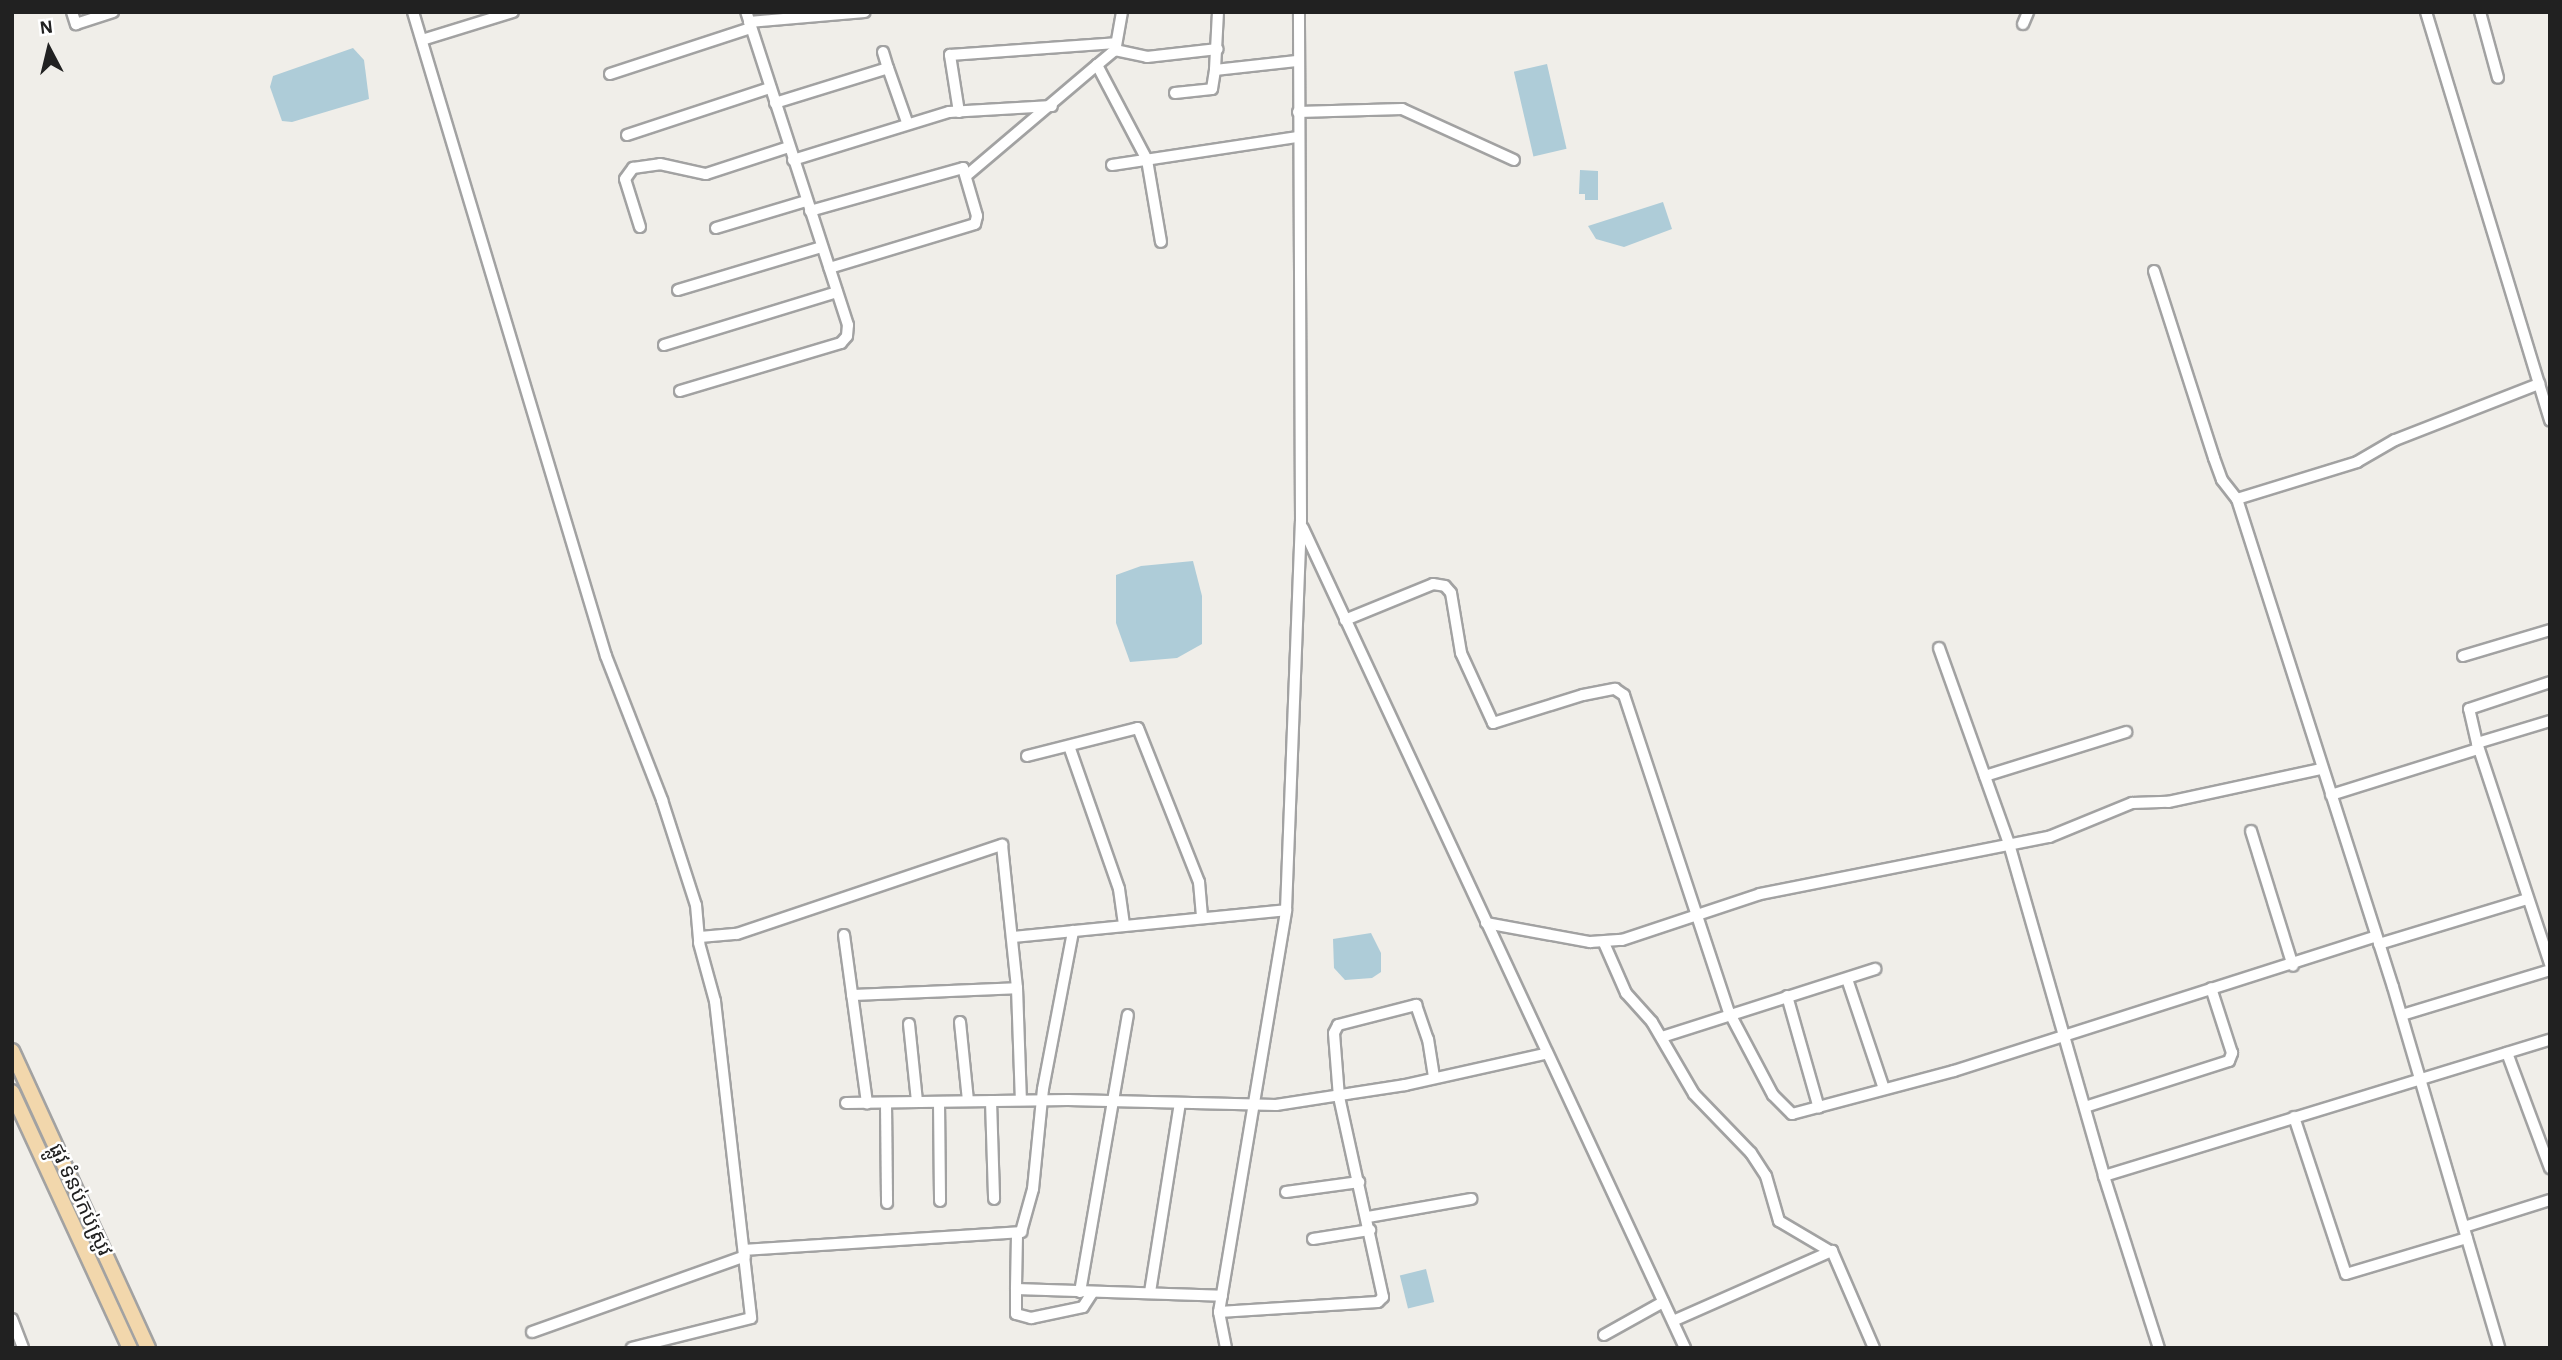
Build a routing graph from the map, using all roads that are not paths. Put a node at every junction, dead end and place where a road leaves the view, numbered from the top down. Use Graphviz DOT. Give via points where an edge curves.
graph roads {
  1 [pos="72,12"];
  2 [pos="113,12"];
  3 [pos="413,12"];
  4 [pos="513,12"];
  5 [pos="865,12"];
  6 [pos="1122,12"];
  7 [pos="1218,12"];
  8 [pos="1299,12"];
  9 [pos="2028,12"];
  10 [pos="2426,12"];
  11 [pos="2480,12"];
  12 [pos="749,21"];
  13 [pos="2023,24"];
  14 [pos="422,40"];
  15 [pos="1115,47"];
  16 [pos="1218,49"];
  17 [pos="883,52"];
  18 [pos="1297,61"];
  19 [pos="1097,65"];
  20 [pos="888,68"];
  21 [pos="1215,70"];
  22 [pos="610,74"];
  23 [pos="2498,79"];
  24 [pos="770,88"];
  25 [pos="1175,93"];
  26 [pos="775,103"];
  27 [pos="1052,106"];
  28 [pos="959,112"];
  29 [pos="1298,112"];
  30 [pos="907,122"];
  31 [pos="627,135"];
  32 [pos="1298,137"];
  33 [pos="789,147"];
  34 [pos="793,160"];
  35 [pos="1147,160"];
  36 [pos="1514,160"];
  37 [pos="1112,165"];
  38 [pos="965,176"];
  39 [pos="808,206"];
  40 [pos="640,227"];
  41 [pos="716,229"];
  42 [pos="1161,242"];
  43 [pos="821,247"];
  44 [pos="829,268"];
  45 [pos="2154,271"];
  46 [pos="678,290"];
  47 [pos="837,292"];
  48 [pos="664,345"];
  49 [pos="2539,384"];
  50 [pos="680,391"];
  51 [pos="2550,421"];
  52 [pos="2237,499"];
  53 [pos="1301,521"];
  54 [pos="1345,620"];
  55 [pos="2550,630"];
  56 [pos="1939,648"];
  57 [pos="2463,656"];
  58 [pos="2550,682"];
  59 [pos="2550,721"];
  60 [pos="2126,732"];
  61 [pos="1069,746"];
  62 [pos="2477,746"];
  63 [pos="1027,756"];
  64 [pos="2321,769"];
  65 [pos="1985,776"];
  66 [pos="2331,795"];
  67 [pos="2251,831"];
  68 [pos="2009,844"];
  69 [pos="2527,899"];
  70 [pos="1286,910"];
  71 [pos="1694,916"];
  72 [pos="1202,918"];
  73 [pos="1486,923"];
  74 [pos="1124,926"];
  75 [pos="1073,931"];
  76 [pos="844,935"];
  77 [pos="700,937"];
  78 [pos="1013,937"];
  79 [pos="2378,940"];
  80 [pos="1604,943"];
  81 [pos="2550,964"];
  82 [pos="2293,966"];
  83 [pos="1875,969"];
  84 [pos="2550,970"];
  85 [pos="1847,979"];
  86 [pos="1017,988"];
  87 [pos="2211,988"];
  88 [pos="852,995"];
  89 [pos="1787,996"];
  90 [pos="1729,1012"];
  91 [pos="1128,1015"];
  92 [pos="2402,1015"];
  93 [pos="960,1022"];
  94 [pos="909,1024"];
  95 [pos="2064,1034"];
  96 [pos="1662,1037"];
  97 [pos="2550,1040"];
  98 [pos="12,1051"];
  99 [pos="2507,1053"];
  100 [pos="1545,1054"];
  101 [pos="1434,1078"];
  102 [pos="2421,1079"];
  103 [pos="1884,1090"];
  104 [pos="12,1092"];
  105 [pos="1339,1097"];
  106 [pos="1021,1100"];
  107 [pos="1042,1100"];
  108 [pos="968,1101"];
  109 [pos="991,1101"];
  110 [pos="1112,1101"];
  111 [pos="917,1102"];
  112 [pos="939,1102"];
  113 [pos="846,1103"];
  114 [pos="867,1103"];
  115 [pos="886,1103"];
  116 [pos="1180,1103"];
  117 [pos="1256,1105"];
  118 [pos="2085,1107"];
  119 [pos="1819,1108"];
  120 [pos="2294,1117"];
  121 [pos="2550,1168"];
  122 [pos="2104,1176"];
  123 [pos="1360,1182"];
  124 [pos="1286,1192"];
  125 [pos="994,1199"];
  126 [pos="1471,1199"];
  127 [pos="2550,1200"];
  128 [pos="940,1201"];
  129 [pos="887,1203"];
  130 [pos="1367,1217"];
  131 [pos="2464,1227"];
  132 [pos="1370,1230"];
  133 [pos="1017,1235"];
  134 [pos="2467,1238"];
  135 [pos="1313,1240"];
  136 [pos="1828,1250"];
  137 [pos="744,1253"];
  138 [pos="1016,1289"];
  139 [pos="1080,1292"];
  140 [pos="1150,1292"];
  141 [pos="1092,1293"];
  142 [pos="1222,1296"];
  143 [pos="1663,1303"];
  144 [pos="1219,1312"];
  145 [pos="1673,1321"];
  146 [pos="13,1324"];
  147 [pos="532,1332"];
  148 [pos="1604,1335"];
  149 [pos="654,1345"];
  150 [pos="23,1348"];
  151 [pos="130,1348"];
  152 [pos="148,1348"];
  153 [pos="632,1348"];
  154 [pos="1226,1348"];
  155 [pos="1685,1348"];
  156 [pos="1874,1348"];
  157 [pos="2159,1348"];
  158 [pos="2500,1348"];
  1 -- 2 [label="street" via="76,24"];
  3 -- 14 [label="street"];
  4 -- 14 [label="street"];
  5 -- 12 [label="street"];
  6 -- 15 [label="street"];
  7 -- 16 [label="street"];
  8 -- 18 [label="street"];
  9 -- 13 [label="street"];
  10 -- 49 [label="street"];
  11 -- 23 [label="street"];
  12 -- 22 [label="street"];
  12 -- 24 [label="street"];
  14 -- 77 [label="street" via="606,656 662,800 696,905"];
  15 -- 16 [label="street" via="1147,57"];
  15 -- 19 [label="street"];
  15 -- 28 [label="street" via="950,55"];
  16 -- 21 [label="street"];
  17 -- 20 [label="street"];
  18 -- 21 [label="street"];
  18 -- 29 [label="street"];
  19 -- 27 [label="street"];
  19 -- 35 [label="street"];
  20 -- 26 [label="street"];
  20 -- 30 [label="street"];
  21 -- 25 [label="street" via="1212,89"];
  24 -- 26 [label="street"];
  24 -- 31 [label="street"];
  26 -- 33 [label="street"];
  27 -- 28 [label="street"];
  27 -- 38 [label="street"];
  28 -- 30 [label="street"];
  29 -- 32 [label="street"];
  29 -- 36 [label="street" via="1402,109"];
  30 -- 34 [label="street"];
  32 -- 35 [label="street"];
  32 -- 53 [label="street"];
  33 -- 34 [label="street"];
  33 -- 40 [label="street" via="706,174 660,164 633,169 625,178"];
  34 -- 39 [label="street"];
  35 -- 37 [label="street"];
  35 -- 42 [label="street"];
  38 -- 39 [label="street" via="961,166"];
  38 -- 44 [label="street" via="977,216 975,224"];
  39 -- 41 [label="street"];
  39 -- 43 [label="street"];
  43 -- 44 [label="street"];
  43 -- 46 [label="street"];
  44 -- 47 [label="street"];
  45 -- 52 [label="street" via="2218,469"];
  47 -- 48 [label="street"];
  47 -- 50 [label="street" via="848,325 841,343"];
  49 -- 51 [label="street"];
  49 -- 52 [label="street" via="2395,440 2357,462"];
  52 -- 64 [label="street"];
  53 -- 54 [label="street"];
  53 -- 70 [label="street"];
  54 -- 71 [label="street" via="1433,584 1445,586 1451,593 1461,653 1493,723 1584,695 1615,689 1624,695"];
  54 -- 73 [label="street"];
  55 -- 57 [label="street"];
  56 -- 65 [label="street"];
  58 -- 62 [label="street" via="2469,709"];
  59 -- 62 [label="street"];
  60 -- 65 [label="street"];
  61 -- 63 [label="street"];
  61 -- 72 [label="street" via="1138,728 1199,882"];
  61 -- 74 [label="street" via="1119,889"];
  62 -- 66 [label="street"];
  62 -- 69 [label="street"];
  64 -- 66 [label="street"];
  64 -- 68 [label="street" via="2168,802 2132,803 2057,835"];
  65 -- 68 [label="street"];
  66 -- 79 [label="street"];
  67 -- 82 [label="street"];
  68 -- 71 [label="street" via="1840,875"];
  68 -- 95 [label="street"];
  69 -- 79 [label="street"];
  69 -- 81 [label="street"];
  70 -- 72 [label="street"];
  70 -- 117 [label="street"];
  71 -- 80 [label="street"];
  71 -- 90 [label="street"];
  72 -- 74 [label="street"];
  73 -- 80 [label="street"];
  73 -- 100 [label="street"];
  74 -- 75 [label="street"];
  75 -- 78 [label="street"];
  75 -- 107 [label="street"];
  76 -- 88 [label="street"];
  77 -- 78 [label="street" via="737,934 1002,845"];
  77 -- 137 [label="street" via="715,1001"];
  78 -- 86 [label="street"];
  79 -- 82 [label="street"];
  79 -- 92 [label="street"];
  80 -- 96 [label="street" via="1626,993"];
  82 -- 87 [label="street"];
  83 -- 85 [label="street"];
  84 -- 92 [label="street"];
  85 -- 89 [label="street"];
  85 -- 103 [label="street"];
  86 -- 88 [label="street"];
  86 -- 106 [label="street"];
  87 -- 95 [label="street"];
  87 -- 118 [label="street" via="2232,1053 2229,1061"];
  88 -- 114 [label="street"];
  89 -- 90 [label="street"];
  89 -- 119 [label="street"];
  90 -- 96 [label="street"];
  90 -- 119 [label="street" via="1783,1108 1797,1114"];
  91 -- 110 [label="street"];
  92 -- 102 [label="street"];
  93 -- 108 [label="street"];
  94 -- 111 [label="street"];
  95 -- 103 [label="street"];
  95 -- 118 [label="street"];
  96 -- 136 [label="street" via="1694,1094 1751,1153 1766,1176 1779,1221"];
  97 -- 99 [label="street"];
  98 -- 152 [label="main road, ផ្លូវ ទំនប់កប់ស្រូវ"];
  99 -- 102 [label="street"];
  99 -- 121 [label="street"];
  100 -- 101 [label="street"];
  100 -- 143 [label="street"];
  101 -- 105 [label="street"];
  101 -- 105 [label="street" via="1422,1014 1416,1005 1402,1006 1338,1025 1334,1046"];
  102 -- 120 [label="street"];
  102 -- 131 [label="street"];
  103 -- 119 [label="street"];
  104 -- 151 [label="main road, ផ្លូវ ទំនប់កប់ស្រូវ"];
  105 -- 117 [label="street"];
  105 -- 123 [label="street"];
  106 -- 107 [label="street"];
  106 -- 109 [label="street"];
  107 -- 110 [label="street"];
  107 -- 133 [label="street" via="1033,1189 1024,1229"];
  108 -- 109 [label="street"];
  108 -- 112 [label="street"];
  109 -- 125 [label="street"];
  110 -- 116 [label="street"];
  110 -- 139 [label="street"];
  111 -- 112 [label="street"];
  111 -- 115 [label="street"];
  112 -- 128 [label="street"];
  113 -- 114 [label="street"];
  114 -- 115 [label="street"];
  115 -- 129 [label="street"];
  116 -- 117 [label="street"];
  116 -- 140 [label="street"];
  117 -- 142 [label="street"];
  118 -- 122 [label="street"];
  120 -- 122 [label="street"];
  120 -- 134 [label="street" via="2346,1274"];
  122 -- 157 [label="street"];
  123 -- 124 [label="street"];
  123 -- 130 [label="street"];
  126 -- 130 [label="street"];
  127 -- 131 [label="street"];
  130 -- 132 [label="street"];
  131 -- 134 [label="street"];
  132 -- 135 [label="street"];
  132 -- 144 [label="street" via="1383,1297 1378,1302"];
  133 -- 137 [label="street"];
  133 -- 138 [label="street"];
  134 -- 158 [label="street"];
  136 -- 145 [label="street"];
  136 -- 156 [label="street" via="1836,1254"];
  137 -- 147 [label="street"];
  137 -- 149 [label="street" via="751,1318"];
  138 -- 139 [label="street"];
  138 -- 141 [label="street" via="1016,1314 1031,1318 1083,1307"];
  139 -- 141 [label="street"];
  140 -- 141 [label="street"];
  140 -- 142 [label="street"];
  142 -- 144 [label="street"];
  143 -- 145 [label="street"];
  143 -- 148 [label="street"];
  144 -- 154 [label="street"];
  145 -- 155 [label="street"];
  146 -- 150 [label="street"];
  149 -- 153 [label="street"];
}
